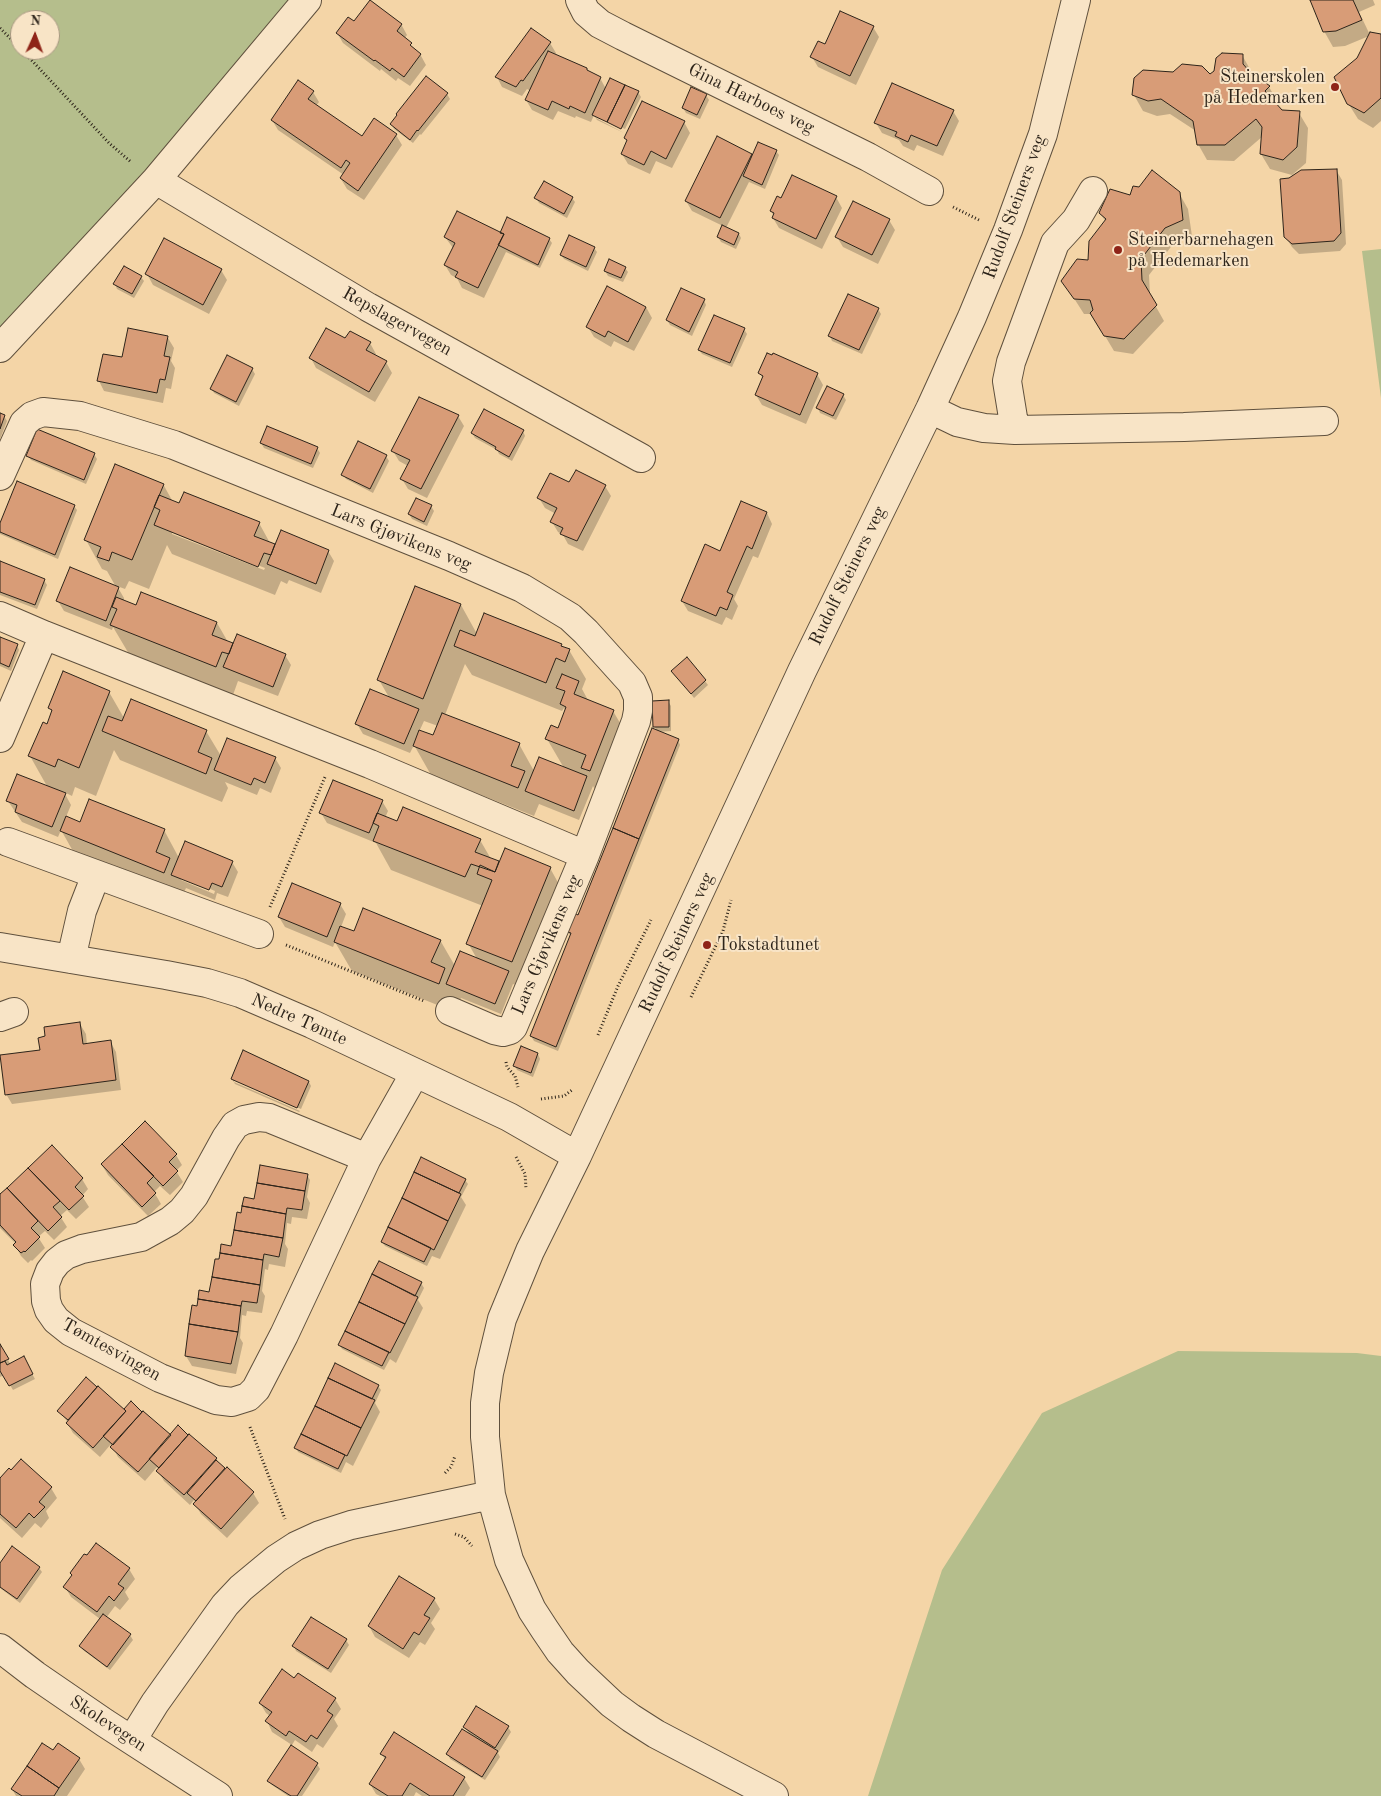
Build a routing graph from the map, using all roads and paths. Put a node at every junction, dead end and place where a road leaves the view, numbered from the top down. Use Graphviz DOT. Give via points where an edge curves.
graph roads {
  1 [pos="307,0"];
  2 [pos="580,0"];
  3 [pos="1076,0"];
  4 [pos="0,28"];
  5 [pos="10,38"];
  6 [pos="31,60"];
  7 [pos="156,180"];
  8 [pos="929,191"];
  9 [pos="1094,191"];
  10 [pos="982,211"];
  11 [pos="976,228"];
  12 [pos="0,348"];
  13 [pos="930,409"];
  14 [pos="1324,421"];
  15 [pos="1015,430"];
  16 [pos="641,458"];
  17 [pos="0,476"];
  18 [pos="0,616"];
  19 [pos="44,636"];
  20 [pos="0,738"];
  21 [pos="336,750"];
  22 [pos="8,842"];
  23 [pos="585,856"];
  24 [pos="96,874"];
  25 [pos="655,912"];
  26 [pos="258,934"];
  27 [pos="0,947"];
  28 [pos="71,959"];
  29 [pos="450,1011"];
  30 [pos="595,1042"];
  31 [pos="415,1073"];
  32 [pos="574,1088"];
  33 [pos="534,1099"];
  34 [pos="577,1156"];
  35 [pos="368,1158"];
  36 [pos="239,1401"];
  37 [pos="491,1495"];
  38 [pos="285,1520"];
  39 [pos="1,1651"];
  40 [pos="132,1740"];
  41 [pos="218,1796"];
  42 [pos="774,1796"];
  1 -- 7 [label="street"];
  2 -- 8 [label="street, Gina Harboes veg" via="586,12 600,24 859,152"];
  3 -- 13 [label="street, Rudolf Steiners veg" via="1043,134 994,265"];
  4 -- 5 [label="path"];
  6 -- 7 [label="path" via="109,143"];
  7 -- 12 [label="street"];
  7 -- 16 [label="street, Repslagervegen" via="368,307"];
  9 -- 15 [label="street" via="1076,220 1055,243 1011,362 1007,381"];
  10 -- 11 [label="path"];
  13 -- 15 [label="street" via="956,422"];
  13 -- 34 [label="street, Rudolf Steiners veg" via="802,671"];
  14 -- 15 [label="street" via="1184,428"];
  17 -- 23 [label="street, Lars Gjøvikens veg" via="24,423 32,416 43,412 80,416 174,445 449,556 549,603 586,632 632,683 638,697 636,720"];
  18 -- 19 [label="street, Lars Gjøvikens veg"];
  19 -- 20 [label="street"];
  19 -- 21 [label="street, Lars Gjøvikens veg"];
  21 -- 23 [label="street, Lars Gjøvikens veg"];
  21 -- 26 [label="path"];
  22 -- 24 [label="street"];
  23 -- 29 [label="street, Lars Gjøvikens veg" via="510,1030 494,1030"];
  24 -- 26 [label="street"];
  24 -- 28 [label="street" via="82,911"];
  25 -- 30 [label="path" via="618,986"];
  26 -- 29 [label="path"];
  27 -- 28 [label="street, Nedre Tømte"];
  28 -- 31 [label="street, Nedre Tømte" via="191,980 240,993"];
  31 -- 34 [label="street, Nedre Tømte" via="508,1117"];
  31 -- 35 [label="street"];
  32 -- 33 [label="path" via="556,1099"];
  34 -- 37 [label="street, Rudolf Steiners veg" via="514,1287 495,1345 485,1403"];
  35 -- 36 [label="street" via="256,1389 248,1398"];
  35 -- 36 [label="street, Tømtesvingen" via="269,1118 259,1116 244,1120 235,1125 226,1138 194,1196 170,1221 141,1236 66,1255 50,1271 45,1284 46,1301 56,1320 71,1332 160,1378 216,1400"];
  36 -- 38 [label="path"];
  37 -- 40 [label="street" via="351,1525 320,1535 276,1559 225,1605 154,1703"];
  37 -- 42 [label="street, Rudolf Steiners veg" via="501,1535 532,1610 560,1652 578,1672 612,1704 656,1734"];
  39 -- 40 [label="street, Skolevegen"];
  40 -- 41 [label="street, Skolevegen"];
}
